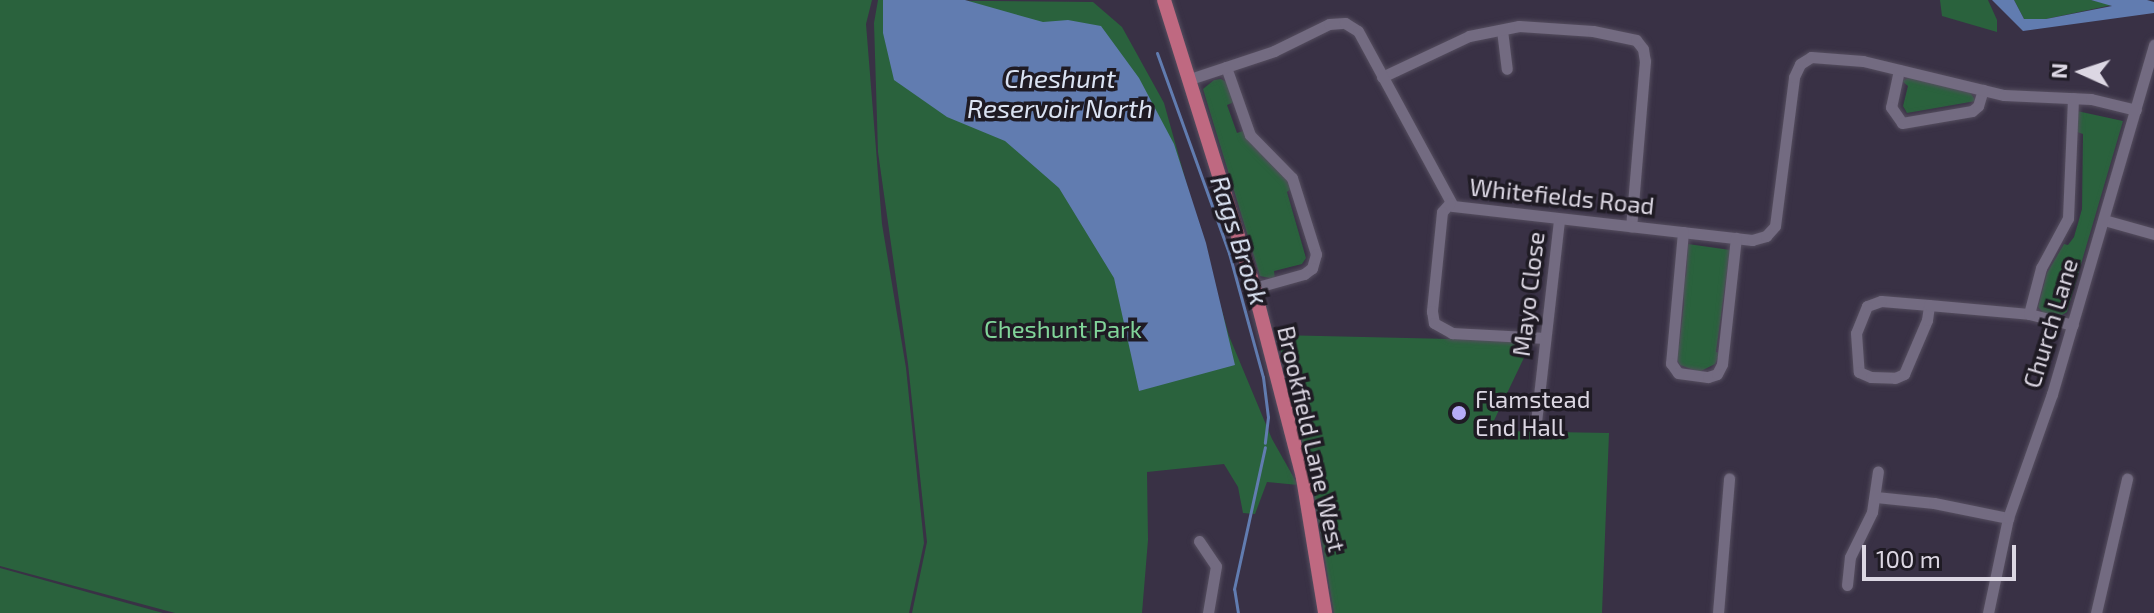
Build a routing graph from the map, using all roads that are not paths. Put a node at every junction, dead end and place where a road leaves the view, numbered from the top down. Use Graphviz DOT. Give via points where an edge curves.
graph roads {
  1 [pos="1164,0"];
  2 [pos="1502,30"];
  3 [pos="2154,45"];
  4 [pos="1226,67"];
  5 [pos="1507,69"];
  6 [pos="1899,70"];
  7 [pos="1382,77"];
  8 [pos="1190,79"];
  9 [pos="1983,90"];
  10 [pos="2073,98"];
  11 [pos="2136,110"];
  12 [pos="1450,203"];
  13 [pos="1559,219"];
  14 [pos="2104,220"];
  15 [pos="1631,226"];
  16 [pos="1683,232"];
  17 [pos="2154,234"];
  18 [pos="1736,238"];
  19 [pos="1254,288"];
  20 [pos="1929,305"];
  21 [pos="2029,314"];
  22 [pos="2073,325"];
  23 [pos="1545,338"];
  24 [pos="1536,422"];
  25 [pos="1878,471"];
  26 [pos="1729,478"];
  27 [pos="2127,479"];
  28 [pos="1876,497"];
  29 [pos="2008,518"];
  30 [pos="1199,541"];
  31 [pos="1847,585"];
  32 [pos="1208,613"];
  33 [pos="1325,613"];
  34 [pos="1718,613"];
  35 [pos="1988,613"];
  36 [pos="2096,613"];
  1 -- 8 [label="main road, Brookfield Lane West"];
  2 -- 5 [label="street"];
  2 -- 7 [label="street" via="1447,44"];
  2 -- 15 [label="street" via="1519,26 1624,35 1643,49"];
  3 -- 11 [label="street, Church Lane"];
  4 -- 7 [label="street, Whitefields Road" via="1340,22 1358,31"];
  4 -- 8 [label="street, Whitefields Road"];
  4 -- 19 [label="street" via="1250,135 1292,178 1316,254 1304,274"];
  6 -- 9 [label="street, Whitefields Road"];
  6 -- 9 [label="street" via="1891,107 1905,124 1972,111"];
  6 -- 18 [label="street, Whitefields Road" via="1819,56 1800,64 1775,226 1761,238"];
  7 -- 12 [label="street, Whitefields Road"];
  8 -- 19 [label="main road, Brookfield Lane West"];
  9 -- 10 [label="street, Whitefields Road"];
  10 -- 11 [label="street, Whitefields Road"];
  10 -- 21 [label="street" via="2068,218 2041,268"];
  11 -- 14 [label="street, Church Lane"];
  12 -- 13 [label="street, Whitefields Road"];
  12 -- 23 [label="street" via="1442,212 1434,323 1449,332"];
  13 -- 15 [label="street, Whitefields Road"];
  13 -- 23 [label="street, Mayo Close"];
  14 -- 17 [label="street"];
  14 -- 22 [label="street, Church Lane"];
  15 -- 16 [label="street, Whitefields Road"];
  16 -- 18 [label="street, Whitefields Road"];
  16 -- 18 [label="street" via="1671,363 1678,373 1708,377 1722,364"];
  19 -- 33 [label="main road, Brookfield Lane West" via="1303,478"];
  20 -- 20 [label="street" via="1904,374 1871,377 1859,372 1856,333 1867,306 1881,301"];
  20 -- 21 [label="street"];
  21 -- 22 [label="street"];
  22 -- 29 [label="street, Church Lane"];
  23 -- 24 [label="street, Mayo Close"];
  25 -- 28 [label="street"];
  26 -- 34 [label="street"];
  27 -- 36 [label="street"];
  28 -- 29 [label="street"];
  28 -- 31 [label="street" via="1850,557"];
  29 -- 35 [label="street, Church Lane"];
  30 -- 32 [label="street" via="1216,566"];
}
